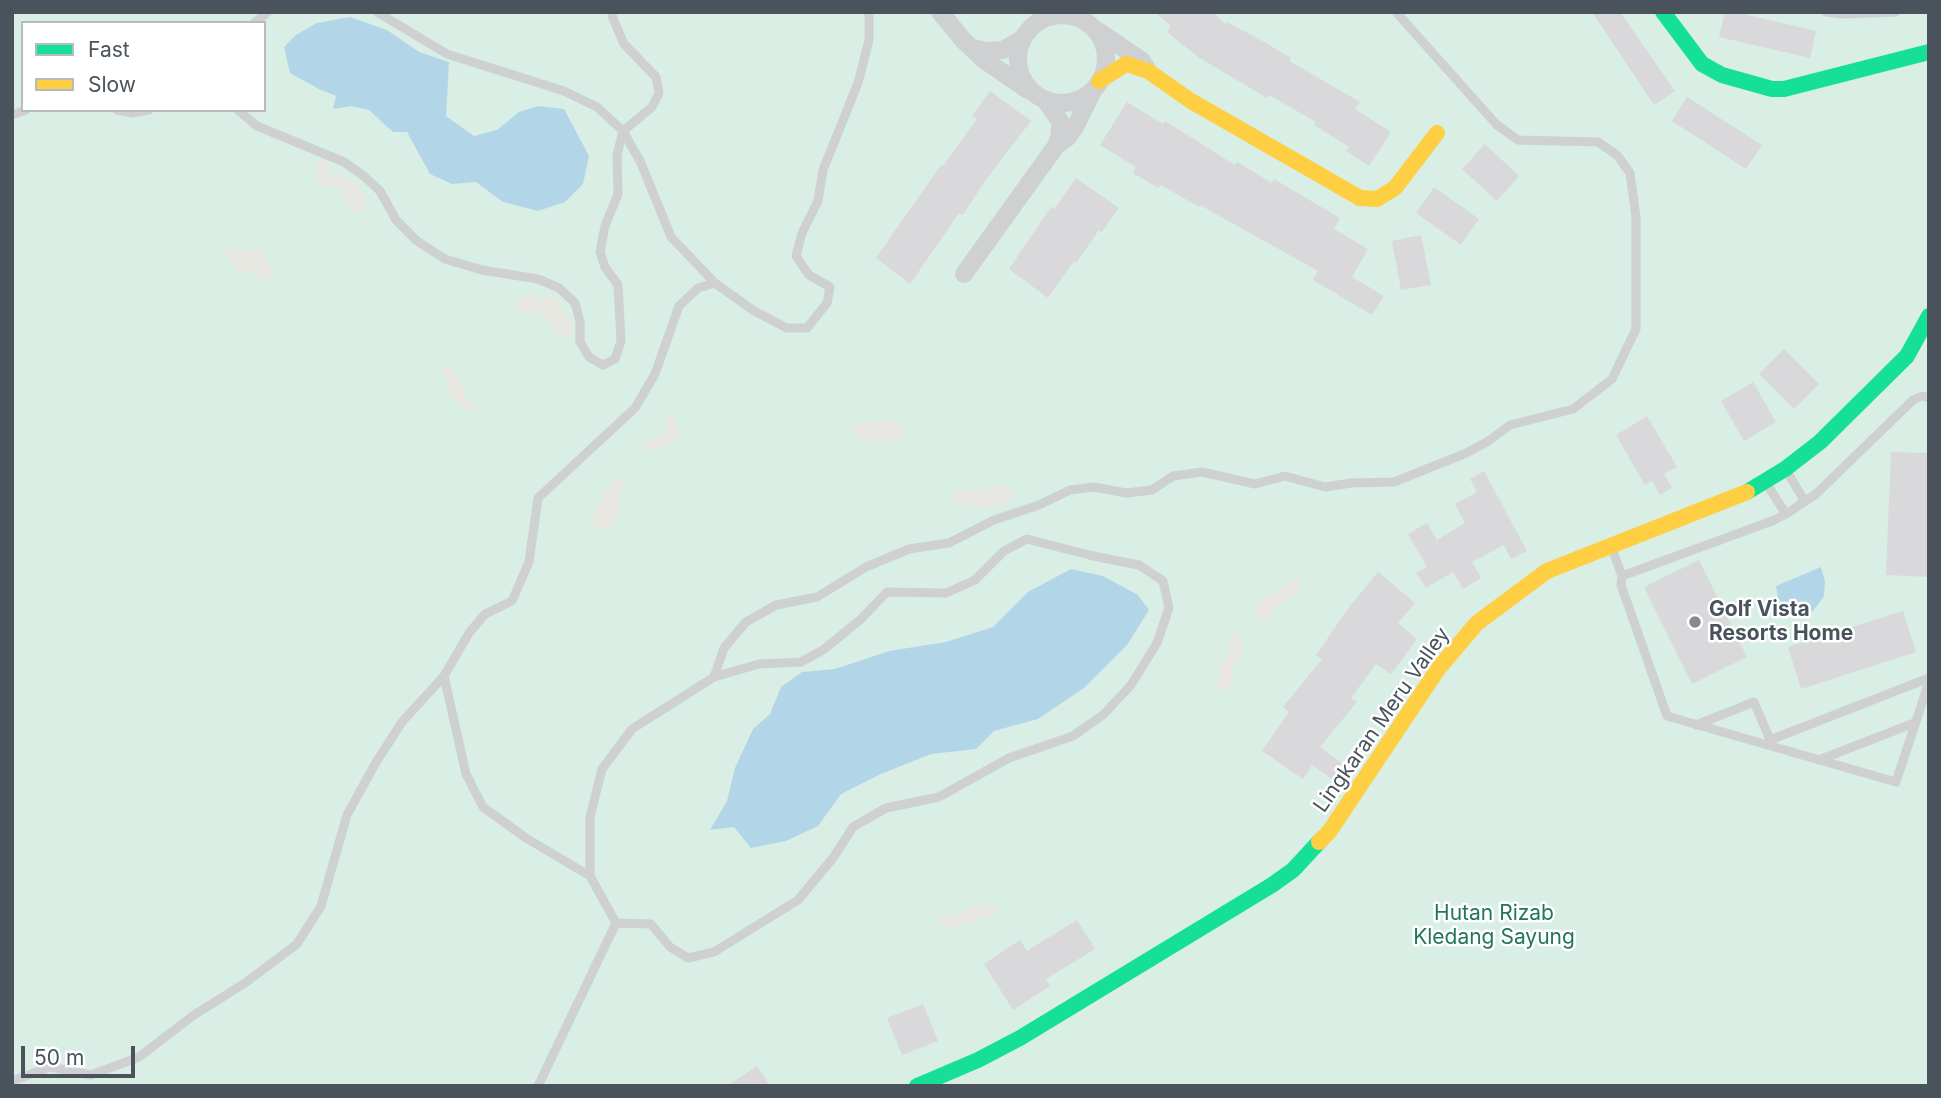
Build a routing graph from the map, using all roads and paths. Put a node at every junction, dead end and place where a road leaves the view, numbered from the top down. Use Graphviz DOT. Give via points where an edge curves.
graph roads {
  1 [pos="377,12"];
  2 [pos="612,12"];
  3 [pos="869,12"];
  4 [pos="940,12"];
  5 [pos="1037,12"];
  6 [pos="1396,12"];
  7 [pos="1663,12"];
  8 [pos="1826,12"];
  9 [pos="1896,12"];
  10 [pos="1073,14"];
  11 [pos="1092,27"];
  12 [pos="1025,35"];
  13 [pos="972,48"];
  14 [pos="1929,52"];
  15 [pos="1148,71"];
  16 [pos="1097,84"];
  17 [pos="1039,97"];
  18 [pos="240,112"];
  19 [pos="623,131"];
  20 [pos="1437,133"];
  21 [pos="1056,146"];
  22 [pos="964,274"];
  23 [pos="715,284"];
  24 [pos="1929,316"];
  25 [pos="1929,398"];
  26 [pos="1785,469"];
  27 [pos="1765,481"];
  28 [pos="1805,502"];
  29 [pos="1786,514"];
  30 [pos="1610,545"];
  31 [pos="1622,576"];
  32 [pos="444,676"];
  33 [pos="715,677"];
  34 [pos="1929,680"];
  35 [pos="1914,723"];
  36 [pos="1696,725"];
  37 [pos="1769,743"];
  38 [pos="1819,760"];
  39 [pos="590,876"];
  40 [pos="616,923"];
  41 [pos="12,1081"];
  42 [pos="538,1086"];
  43 [pos="917,1086"];
  1 -- 19 [label="lane" via="447,54 564,91 597,107"];
  2 -- 19 [label="lane" via="624,44 656,77 659,93 652,107"];
  3 -- 23 [label="lane" via="869,40 858,83 823,170 818,201 796,256 809,275 830,287 827,303 807,328 787,328 754,312"];
  4 -- 13 [label="street"];
  5 -- 12 [label="street"];
  6 -- 33 [label="lane" via="1497,125 1518,140 1598,142 1617,155 1630,173 1636,217 1636,329 1612,379 1573,409 1510,425 1464,454 1394,482 1325,487 1285,476 1255,484 1202,472 1173,476 1152,490 1126,493 1094,486 1070,490 949,542 909,549 866,567 817,597 776,605 746,622 724,648"];
  7 -- 14 [label="street" via="1695,58 1710,70 1772,89"];
  8 -- 9 [label="lane"];
  10 -- 11 [label="street"];
  10 -- 12 [label="street" via="1049,16"];
  11 -- 15 [label="street" via="1142,61"];
  11 -- 16 [label="street" via="1106,58"];
  12 -- 13 [label="street" via="1003,50"];
  12 -- 17 [label="street" via="1018,51 1020,74"];
  13 -- 17 [label="street"];
  15 -- 16 [label="street" via="1126,64"];
  15 -- 20 [label="street" via="1191,101 1360,198 1386,195"];
  16 -- 17 [label="street" via="1066,103"];
  16 -- 21 [label="street" via="1075,127"];
  17 -- 21 [label="street" via="1060,121"];
  18 -- 19 [label="lane" via="257,126 344,162 365,176 380,191 396,220 445,259 538,279 558,288 575,303 580,342 589,357 603,365 615,359 621,341 618,285 600,252 618,194 617,155"];
  19 -- 23 [label="lane" via="671,237"];
  21 -- 22 [label="street"];
  23 -- 32 [label="lane" via="698,288 679,306 655,374 635,408 538,498 529,562 512,601 485,614"];
  24 -- 26 [label="street, Lingkaran Meru Valley" via="1907,356 1821,442"];
  25 -- 28 [label="lane" via="1913,400"];
  26 -- 27 [label="street, Lingkaran Meru Valley"];
  26 -- 28 [label="lane"];
  27 -- 29 [label="lane"];
  27 -- 30 [label="street, Lingkaran Meru Valley" via="1723,503"];
  28 -- 29 [label="lane"];
  29 -- 31 [label="lane"];
  30 -- 31 [label="lane"];
  30 -- 43 [label="street, Lingkaran Meru Valley" via="1547,571 1477,623 1438,669 1329,832 1293,870 1020,1038"];
  31 -- 36 [label="lane" via="1621,585 1667,716"];
  32 -- 39 [label="lane" via="466,774 483,807"];
  32 -- 41 [label="lane" via="402,722 347,815 321,906 297,944 139,1058 91,1075 50,1067"];
  33 -- 39 [label="lane" via="632,729 602,769 590,817"];
  33 -- 40 [label="lane" via="760,664 802,662 860,620 887,592 946,593 975,580 1004,551 1027,538 1139,565 1163,581 1169,608 1157,643 1131,685 1103,715 1073,736 1009,758 939,797 886,808 853,827 798,900 713,952 688,958 670,947 651,924"];
  34 -- 35 [label="lane"];
  34 -- 37 [label="lane"];
  35 -- 38 [label="lane"];
  35 -- 38 [label="lane" via="1896,782"];
  36 -- 37 [label="lane"];
  36 -- 37 [label="lane" via="1754,702"];
  37 -- 38 [label="lane"];
  39 -- 40 [label="lane"];
  40 -- 42 [label="lane"];
}
